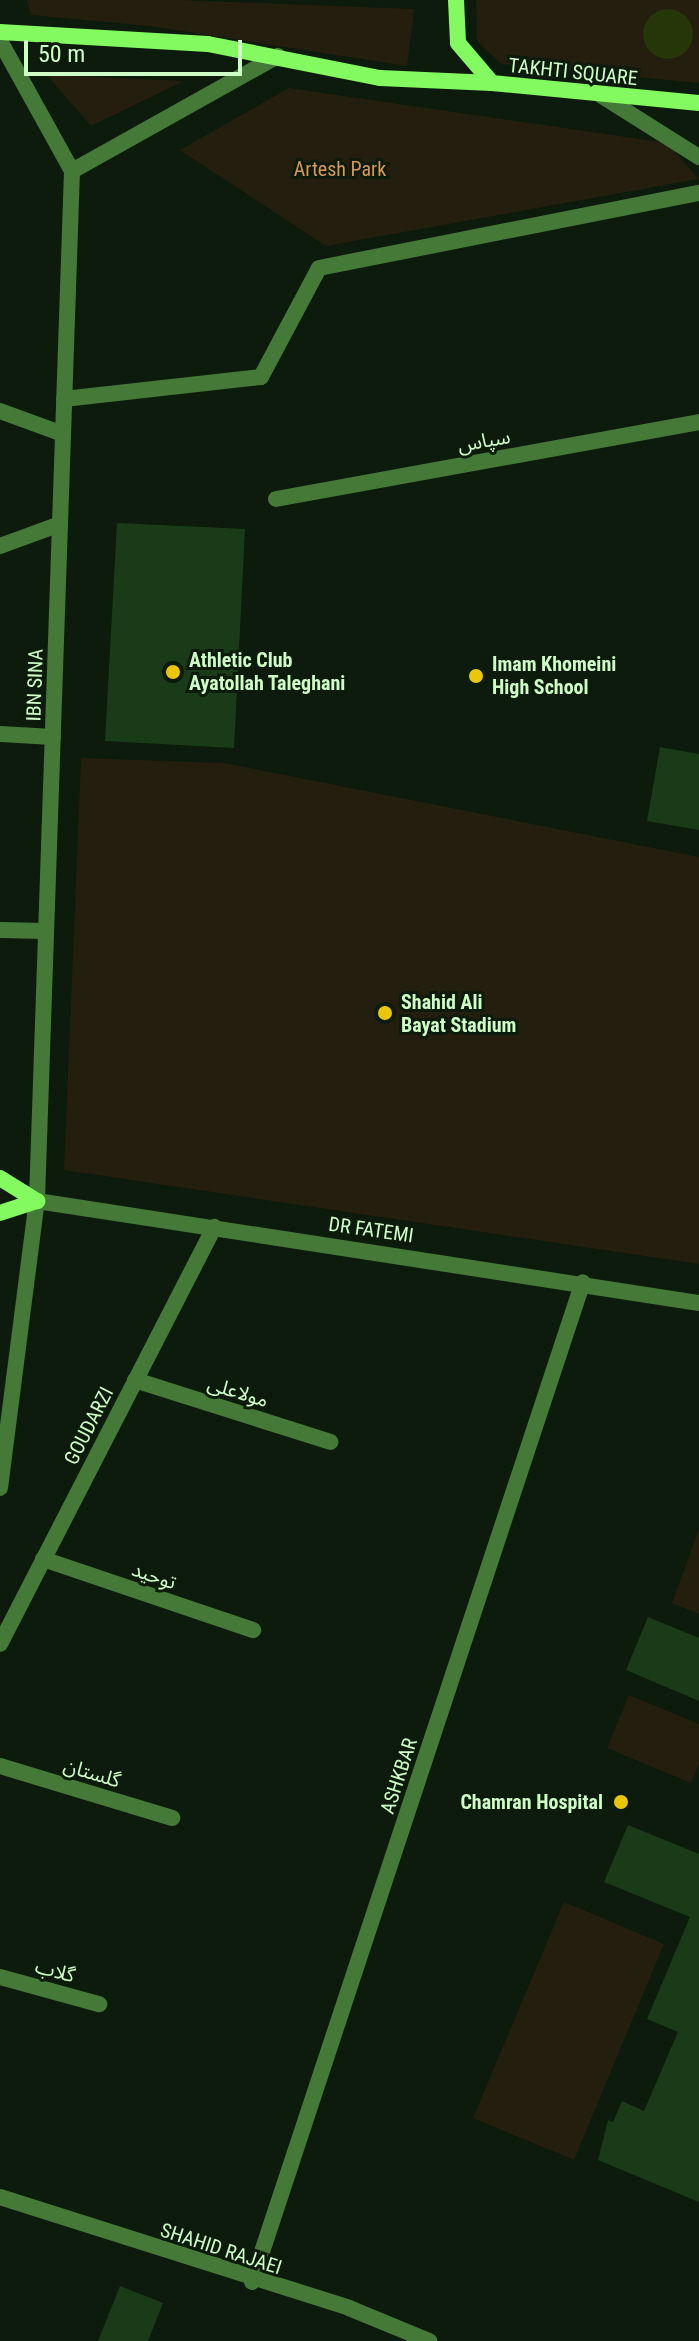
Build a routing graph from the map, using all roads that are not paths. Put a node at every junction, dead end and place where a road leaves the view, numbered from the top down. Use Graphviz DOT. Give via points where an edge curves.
graph roads {
  1 [pos="456,0"];
  2 [pos="0,32"];
  3 [pos="0,41"];
  4 [pos="278,56"];
  5 [pos="492,83"];
  6 [pos="602,96"];
  7 [pos="699,103"];
  8 [pos="699,157"];
  9 [pos="72,171"];
  10 [pos="699,193"];
  11 [pos="64,399"];
  12 [pos="0,411"];
  13 [pos="699,422"];
  14 [pos="63,434"];
  15 [pos="276,499"];
  16 [pos="60,524"];
  17 [pos="0,546"];
  18 [pos="0,734"];
  19 [pos="53,737"];
  20 [pos="0,930"];
  21 [pos="46,931"];
  22 [pos="0,1178"];
  23 [pos="37,1201"];
  24 [pos="0,1213"];
  25 [pos="214,1227"];
  26 [pos="583,1282"];
  27 [pos="699,1303"];
  28 [pos="135,1380"];
  29 [pos="330,1442"];
  30 [pos="0,1488"];
  31 [pos="43,1559"];
  32 [pos="253,1630"];
  33 [pos="0,1644"];
  34 [pos="0,1766"];
  35 [pos="172,1818"];
  36 [pos="0,1977"];
  37 [pos="99,2004"];
  38 [pos="0,2197"];
  39 [pos="252,2282"];
  40 [pos="429,2341"];
  1 -- 5 [label="main road, TAKHTI SQUARE" via="458,43"];
  2 -- 4 [label="main road" via="208,44"];
  3 -- 9 [label="street"];
  4 -- 5 [label="main road" via="408,82"];
  4 -- 9 [label="street"];
  5 -- 6 [label="main road, TAKHTI SQUARE"];
  6 -- 7 [label="main road, TAKHTI SQUARE"];
  6 -- 8 [label="street"];
  9 -- 11 [label="street, IBN SINA"];
  10 -- 11 [label="street" via="319,268 261,377"];
  11 -- 14 [label="street, IBN SINA"];
  12 -- 14 [label="street"];
  13 -- 15 [label="street, سپاس"];
  14 -- 16 [label="street, IBN SINA"];
  16 -- 17 [label="street"];
  16 -- 19 [label="street, IBN SINA"];
  18 -- 19 [label="street"];
  19 -- 21 [label="street, IBN SINA"];
  20 -- 21 [label="street"];
  21 -- 23 [label="street, IBN SINA"];
  22 -- 23 [label="main road"];
  23 -- 24 [label="main road"];
  23 -- 25 [label="street, DR FATEMI"];
  23 -- 30 [label="street, IBN SINA"];
  25 -- 26 [label="street, DR FATEMI"];
  25 -- 28 [label="street, GOUDARZI"];
  26 -- 27 [label="street, DR FATEMI"];
  26 -- 39 [label="street, ASHKBAR"];
  28 -- 29 [label="street, مولاعلی"];
  28 -- 31 [label="street, GOUDARZI"];
  31 -- 32 [label="street, توحید"];
  31 -- 33 [label="street, GOUDARZI"];
  34 -- 35 [label="street, گلستان"];
  36 -- 37 [label="street, گلاب"];
  38 -- 39 [label="street, SHAHID RAJAEI"];
  39 -- 40 [label="street, SHAHID RAJAEI" via="349,2308"];
}
